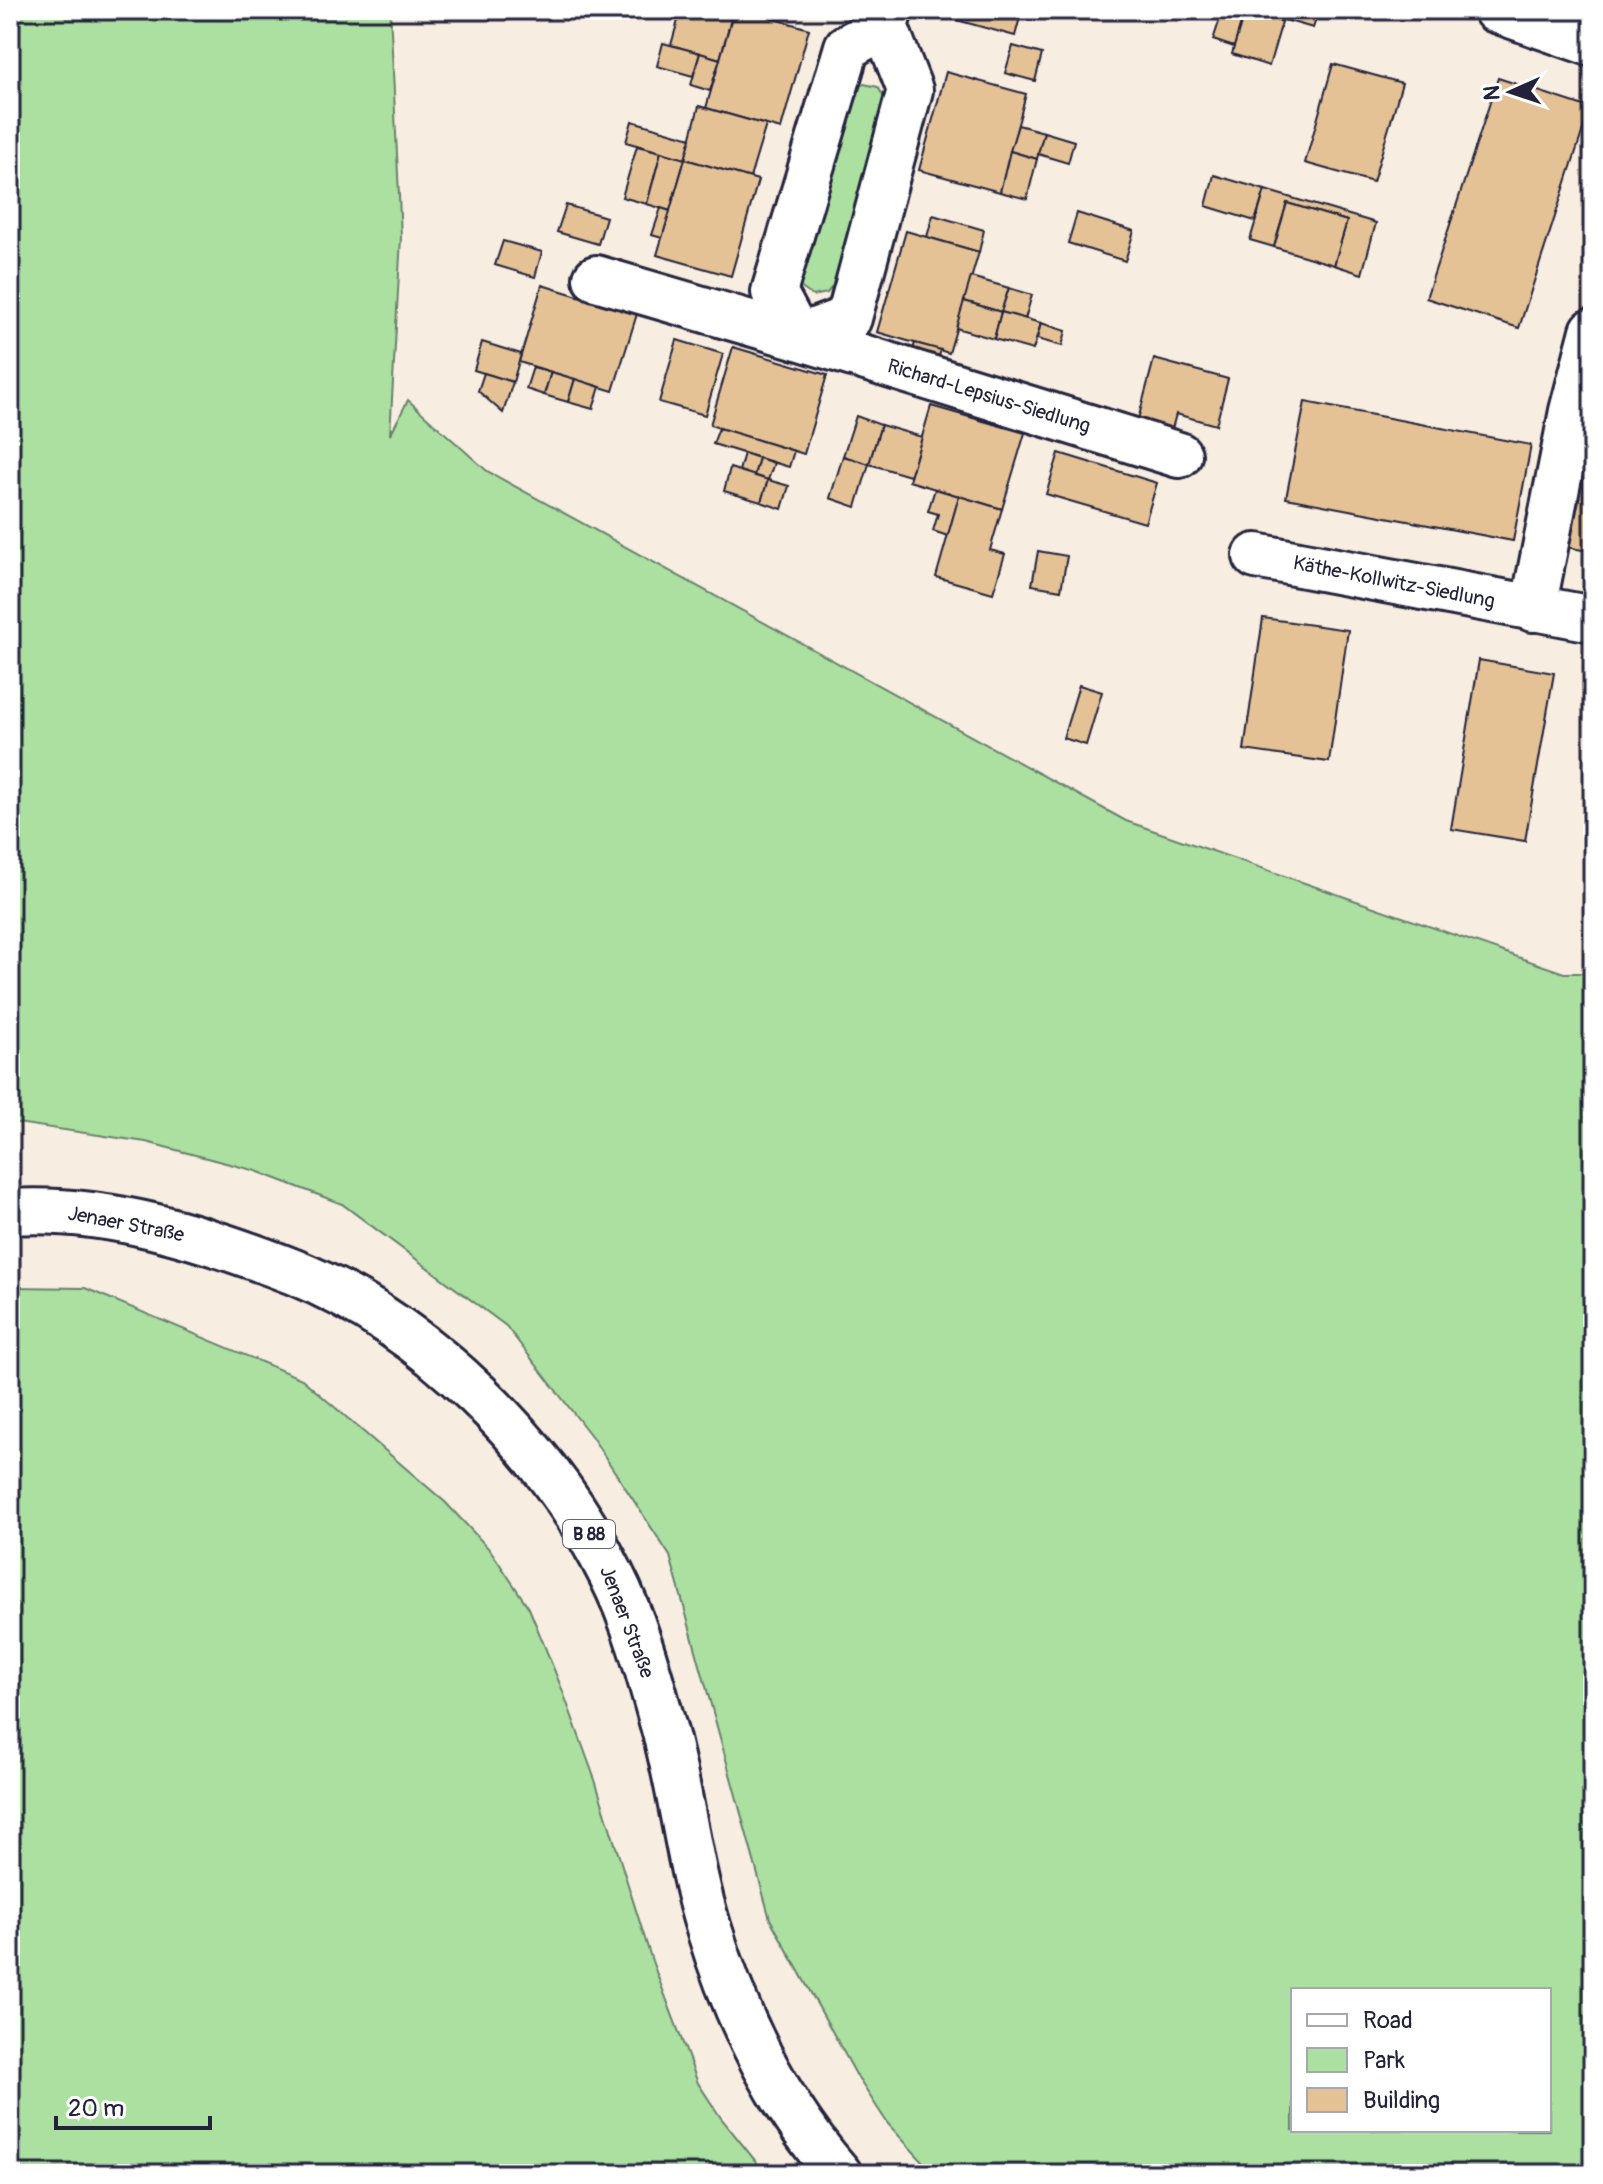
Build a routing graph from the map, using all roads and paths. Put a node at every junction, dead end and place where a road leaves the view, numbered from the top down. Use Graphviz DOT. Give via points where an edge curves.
graph roads {
  1 [pos="1496,10"];
  2 [pos="887,18"];
  3 [pos="1593,44"];
  4 [pos="596,278"];
  5 [pos="1593,331"];
  6 [pos="798,337"];
  7 [pos="1179,455"];
  8 [pos="1256,556"];
  9 [pos="1533,609"];
  10 [pos="1593,619"];
  11 [pos="10,1212"];
  12 [pos="839,2174"];
  1 -- 3 [label="street"];
  2 -- 6 [label="street" via="847,47 774,292"];
  2 -- 6 [label="street" via="910,90 849,318"];
  4 -- 6 [label="street, Richard-Lepsius-Siedlung"];
  5 -- 9 [label="street"];
  6 -- 7 [label="street, Richard-Lepsius-Siedlung"];
  8 -- 9 [label="street, Käthe-Kollwitz-Siedlung"];
  9 -- 10 [label="street, Käthe-Kollwitz-Siedlung"];
  11 -- 12 [label="street, Jenaer Straße / B 88" via="69,1211 138,1223 204,1239 317,1282 412,1338 500,1418 547,1473 611,1575 664,1728 708,1928 732,1994 760,2057 795,2116"];
}
